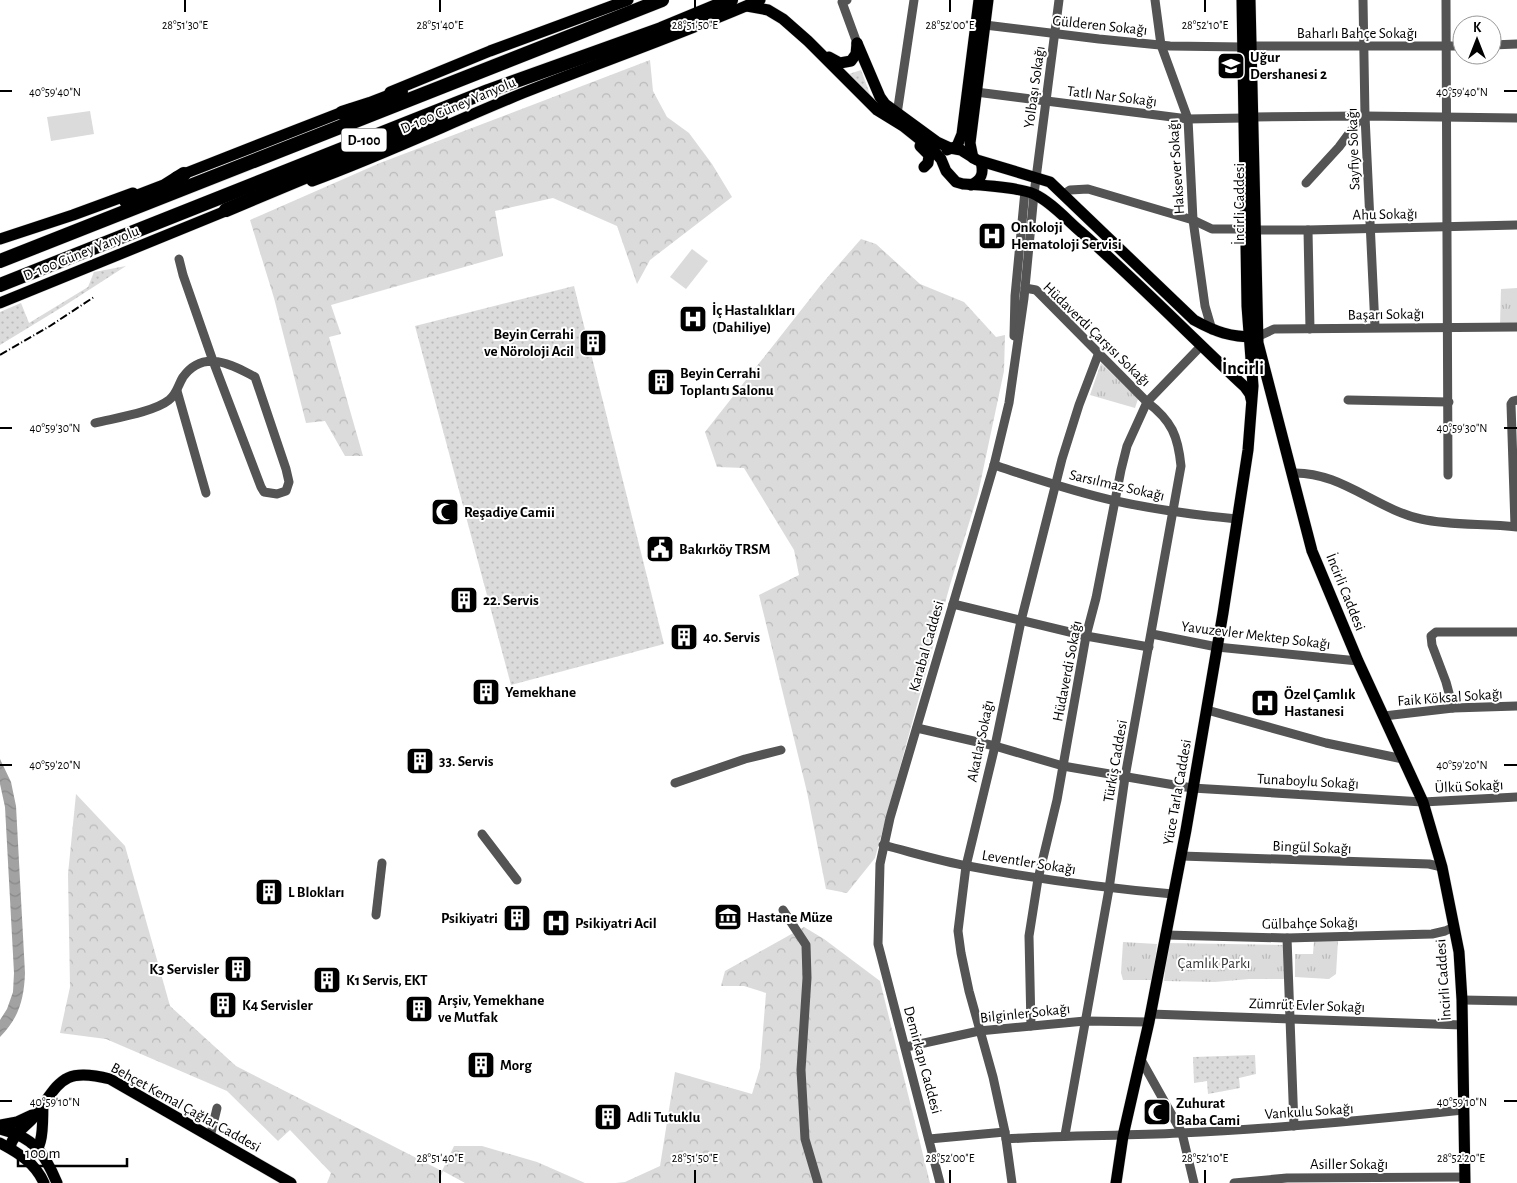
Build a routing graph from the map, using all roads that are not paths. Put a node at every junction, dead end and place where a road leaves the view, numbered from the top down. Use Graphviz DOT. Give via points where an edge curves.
graph roads {
  1 [pos="628,0"];
  2 [pos="662,0"];
  3 [pos="731,0"];
  4 [pos="760,0"];
  5 [pos="914,0"];
  6 [pos="979,0"];
  7 [pos="988,0"];
  8 [pos="1059,0"];
  9 [pos="1155,0"];
  10 [pos="1242,0"];
  11 [pos="1250,0"];
  12 [pos="1363,0"];
  13 [pos="1446,0"];
  14 [pos="844,1"];
  15 [pos="747,6"];
  16 [pos="984,25"];
  17 [pos="1055,34"];
  18 [pos="808,41"];
  19 [pos="856,43"];
  20 [pos="1517,44"];
  21 [pos="547,45"];
  22 [pos="1161,45"];
  23 [pos="1502,45"];
  24 [pos="1247,46"];
  25 [pos="1364,46"];
  26 [pos="1447,46"];
  27 [pos="1452,46"];
  28 [pos="976,92"];
  29 [pos="1046,101"];
  30 [pos="456,104"];
  31 [pos="342,113"];
  32 [pos="897,114"];
  33 [pos="1364,116"];
  34 [pos="1249,117"];
  35 [pos="1447,118"];
  36 [pos="1517,118"];
  37 [pos="1188,119"];
  38 [pos="903,126"];
  39 [pos="950,148"];
  40 [pos="941,159"];
  41 [pos="977,160"];
  42 [pos="924,167"];
  43 [pos="184,174"];
  44 [pos="1037,177"];
  45 [pos="1306,183"];
  46 [pos="971,185"];
  47 [pos="1030,192"];
  48 [pos="1064,194"];
  49 [pos="226,210"];
  50 [pos="1193,220"];
  51 [pos="1517,225"];
  52 [pos="1447,227"];
  53 [pos="1370,228"];
  54 [pos="1250,229"];
  55 [pos="1308,230"];
  56 [pos="0,239"];
  57 [pos="15,255"];
  58 [pos="179,259"];
  59 [pos="0,261"];
  60 [pos="0,285"];
  61 [pos="1025,288"];
  62 [pos="0,302"];
  63 [pos="1205,306"];
  64 [pos="1190,316"];
  65 [pos="1175,318"];
  66 [pos="1375,327"];
  67 [pos="1448,327"];
  68 [pos="1517,327"];
  69 [pos="1310,329"];
  70 [pos="1212,330"];
  71 [pos="1253,340"];
  72 [pos="1201,346"];
  73 [pos="1098,355"];
  74 [pos="1014,358"];
  75 [pos="213,361"];
  76 [pos="177,391"];
  77 [pos="1348,400"];
  78 [pos="1517,400"];
  79 [pos="1147,402"];
  80 [pos="1449,402"];
  81 [pos="1252,404"];
  82 [pos="96,423"];
  83 [pos="1280,429"];
  84 [pos="994,466"];
  85 [pos="1292,473"];
  86 [pos="1448,474"];
  87 [pos="1056,485"];
  88 [pos="206,493"];
  89 [pos="1114,501"];
  90 [pos="1172,512"];
  91 [pos="1237,519"];
  92 [pos="1516,526"];
  93 [pos="953,604"];
  94 [pos="1021,621"];
  95 [pos="1517,632"];
  96 [pos="1152,634"];
  97 [pos="1086,636"];
  98 [pos="1149,647"];
  99 [pos="1217,647"];
  100 [pos="1358,661"];
  101 [pos="1517,706"];
  102 [pos="1453,708"];
  103 [pos="1206,710"];
  104 [pos="1384,716"];
  105 [pos="916,728"];
  106 [pos="995,746"];
  107 [pos="781,750"];
  108 [pos="1403,759"];
  109 [pos="1063,766"];
  110 [pos="1125,777"];
  111 [pos="675,783"];
  112 [pos="1192,788"];
  113 [pos="1517,797"];
  114 [pos="1423,802"];
  115 [pos="482,834"];
  116 [pos="883,845"];
  117 [pos="1181,856"];
  118 [pos="382,863"];
  119 [pos="966,866"];
  120 [pos="1442,867"];
  121 [pos="1038,879"];
  122 [pos="517,880"];
  123 [pos="1109,889"];
  124 [pos="1173,894"];
  125 [pos="783,910"];
  126 [pos="376,915"];
  127 [pos="1454,927"];
  128 [pos="1165,936"];
  129 [pos="1287,938"];
  130 [pos="878,944"];
  131 [pos="1462,1000"];
  132 [pos="1517,1001"];
  133 [pos="1150,1018"];
  134 [pos="1291,1018"];
  135 [pos="1085,1021"];
  136 [pos="1462,1025"];
  137 [pos="1031,1026"];
  138 [pos="979,1031"];
  139 [pos="906,1047"];
  140 [pos="1140,1058"];
  141 [pos="40,1107"];
  142 [pos="217,1108"];
  143 [pos="1463,1110"];
  144 [pos="0,1125"];
  145 [pos="1294,1126"];
  146 [pos="0,1129"];
  147 [pos="1182,1133"];
  148 [pos="17,1134"];
  149 [pos="1065,1135"];
  150 [pos="210,1136"];
  151 [pos="1006,1136"];
  152 [pos="1123,1136"];
  153 [pos="929,1139"];
  154 [pos="5,1146"];
  155 [pos="38,1148"];
  156 [pos="25,1158"];
  157 [pos="1464,1180"];
  158 [pos="1272,1181"];
  159 [pos="44,1183"];
  160 [pos="57,1183"];
  161 [pos="291,1183"];
  162 [pos="818,1183"];
  163 [pos="940,1183"];
  164 [pos="1012,1183"];
  165 [pos="1116,1183"];
  166 [pos="1194,1183"];
  167 [pos="1234,1183"];
  1 -- 31 [label="main road" via="490,51"];
  2 -- 21 [label="highway, D-100"];
  3 -- 30 [label="highway, D-100"];
  4 -- 15 [label="main road, D-100 Güney Yanyolu"];
  5 -- 32 [label="street"];
  6 -- 39 [label="main road" via="962,134 957,146"];
  7 -- 16 [label="main road"];
  8 -- 17 [label="street, Yolbaşı Sokağı"];
  9 -- 22 [label="street, Haksever Sokağı"];
  10 -- 24 [label="main road, İncirli Caddesi"];
  11 -- 24 [label="main road, İncirli Caddesi"];
  12 -- 25 [label="street, Sayfiye Sokağı"];
  13 -- 26 [label="street"];
  14 -- 19 [label="street"];
  15 -- 18 [label="main road" via="768,10"];
  15 -- 49 [label="main road, D-100 Güney Yanyolu" via="522,94 350,167"];
  16 -- 17 [label="street, Gülderen Sokağı"];
  16 -- 28 [label="main road"];
  17 -- 22 [label="street, Gülderen Sokağı"];
  17 -- 29 [label="street, Yolbaşı Sokağı"];
  18 -- 19 [label="main road" via="843,64 854,59"];
  18 -- 38 [label="main road" via="877,110"];
  19 -- 32 [label="main road" via="880,97"];
  20 -- 23 [label="street"];
  21 -- 31 [label="highway" via="512,52"];
  21 -- 57 [label="highway, D-100"];
  22 -- 24 [label="street, Gülderen Sokağı"];
  22 -- 37 [label="street, Haksever Sokağı"];
  24 -- 25 [label="street, Baharlı Bahçe Sokağı"];
  24 -- 34 [label="main road, İncirli Caddesi"];
  25 -- 26 [label="street, Baharlı Bahçe Sokağı"];
  25 -- 33 [label="street, Sayfiye Sokağı"];
  26 -- 27 [label="street, Baharlı Bahçe Sokağı"];
  26 -- 35 [label="street"];
  28 -- 29 [label="street, Tatlı Nar Sokağı"];
  28 -- 41 [label="main road" via="970,144"];
  29 -- 37 [label="street, Tatlı Nar Sokağı"];
  29 -- 44 [label="street, Yolbaşı Sokağı"];
  30 -- 49 [label="highway" via="422,128"];
  30 -- 60 [label="highway, D-100"];
  31 -- 43 [label="main road"];
  32 -- 39 [label="main road" via="936,142"];
  33 -- 34 [label="street, Tatlı Nar Sokağı"];
  33 -- 35 [label="street, Tatlı Nar Sokağı"];
  33 -- 45 [label="street"];
  33 -- 53 [label="street, Sayfiye Sokağı"];
  34 -- 37 [label="street, Tatlı Nar Sokağı"];
  34 -- 54 [label="main road, İncirli Caddesi"];
  35 -- 36 [label="street, Tatlı Nar Sokağı"];
  35 -- 52 [label="street"];
  37 -- 50 [label="street, Haksever Sokağı"];
  38 -- 40 [label="main road"];
  38 -- 42 [label="main road" via="929,155"];
  39 -- 40 [label="main road"];
  39 -- 41 [label="main road" via="961,150"];
  40 -- 46 [label="main road" via="946,172 956,182"];
  41 -- 44 [label="main road"];
  41 -- 46 [label="main road" via="982,174"];
  43 -- 56 [label="main road"];
  43 -- 57 [label="highway" via="165,186 49,234"];
  44 -- 47 [label="street, Karabal Caddesi"];
  44 -- 48 [label="main road" via="1050,182"];
  46 -- 47 [label="main road"];
  47 -- 61 [label="street, Karabal Caddesi"];
  47 -- 65 [label="main road" via="1042,198 1094,243"];
  47 -- 74 [label="street, Karabal Caddesi" via="1015,296"];
  48 -- 50 [label="street, Ahu Sokağı" via="1070,190 1088,189"];
  48 -- 64 [label="main road"];
  49 -- 62 [label="main road, D-100 Güney Yanyolu"];
  50 -- 54 [label="street, Ahu Sokağı" via="1212,229"];
  50 -- 63 [label="street, Haksever Sokağı"];
  51 -- 52 [label="street, Ahu Sokağı"];
  52 -- 53 [label="street, Ahu Sokağı"];
  52 -- 67 [label="street"];
  53 -- 55 [label="street, Ahu Sokağı"];
  53 -- 66 [label="street, Sayfiye Sokağı"];
  54 -- 55 [label="street, Ahu Sokağı"];
  54 -- 71 [label="main road, İncirli Caddesi"];
  55 -- 69 [label="street"];
  57 -- 59 [label="highway, D-100"];
  58 -- 75 [label="street"];
  61 -- 73 [label="street, Hüdaverdi Çarşısı Sokağı" via="1036,290"];
  61 -- 74 [label="street, Karabal Caddesi"];
  63 -- 64 [label="street" via="1195,318"];
  63 -- 70 [label="street, Haksever Sokağı"];
  64 -- 70 [label="main road"];
  65 -- 71 [label="main road" via="1237,344"];
  65 -- 72 [label="main road"];
  66 -- 67 [label="street, Başarı Sokağı"];
  66 -- 69 [label="street, Başarı Sokağı"];
  67 -- 68 [label="street, Başarı Sokağı"];
  67 -- 80 [label="street"];
  69 -- 71 [label="street, Başarı Sokağı" via="1274,329"];
  70 -- 71 [label="main road"];
  71 -- 81 [label="main road, İncirli Caddesi"];
  71 -- 83 [label="main road, İncirli Caddesi"];
  72 -- 79 [label="street, Hüdaverdi Sokağı"];
  72 -- 81 [label="main road" via="1245,387"];
  73 -- 79 [label="street, Hüdaverdi Çarşısı Sokağı"];
  73 -- 87 [label="street, Akatlar Sokağı" via="1079,405"];
  74 -- 84 [label="street, Karabal Caddesi" via="1009,403"];
  75 -- 75 [label="street" via="232,365 255,377 286,469 289,482 286,491 277,494 264,492 260,487"];
  75 -- 76 [label="street" via="190,367"];
  76 -- 82 [label="street" via="156,407"];
  76 -- 88 [label="street"];
  77 -- 80 [label="street"];
  78 -- 92 [label="street" via="1511,404"];
  79 -- 89 [label="street, Hüdaverdi Sokağı" via="1127,446"];
  79 -- 90 [label="street, Türkiş Caddesi" via="1173,429 1179,446 1181,466"];
  80 -- 86 [label="street"];
  81 -- 83 [label="main road" via="1265,399"];
  81 -- 91 [label="main road, Yüce Tarla Caddesi"];
  83 -- 85 [label="main road, İncirli Caddesi"];
  84 -- 87 [label="street, Sarsılmaz Sokağı"];
  84 -- 93 [label="street, Karabal Caddesi"];
  85 -- 92 [label="street" via="1321,476 1352,487 1382,505 1421,519"];
  85 -- 100 [label="main road, İncirli Caddesi" via="1312,551"];
  87 -- 89 [label="street, Sarsılmaz Sokağı"];
  87 -- 94 [label="street, Akatlar Sokağı"];
  89 -- 90 [label="street, Sarsılmaz Sokağı"];
  89 -- 97 [label="street, Hüdaverdi Sokağı"];
  90 -- 91 [label="street, Sarsılmaz Sokağı"];
  90 -- 96 [label="street, Türkiş Caddesi"];
  91 -- 99 [label="main road, Yüce Tarla Caddesi"];
  93 -- 94 [label="street"];
  93 -- 105 [label="street, Karabal Caddesi"];
  94 -- 97 [label="street"];
  94 -- 106 [label="street, Akatlar Sokağı"];
  95 -- 102 [label="street" via="1436,632 1431,636"];
  96 -- 98 [label="street, Türkiş Caddesi"];
  96 -- 99 [label="street, Yavuzevler Mektep Sokağı"];
  97 -- 98 [label="street"];
  97 -- 109 [label="street, Hüdaverdi Sokağı"];
  98 -- 110 [label="street, Türkiş Caddesi"];
  99 -- 100 [label="street, Yavuzevler Mektep Sokağı"];
  99 -- 103 [label="main road, Yüce Tarla Caddesi"];
  100 -- 104 [label="main road, İncirli Caddesi"];
  101 -- 102 [label="street, Faik Köksal Sokağı"];
  102 -- 104 [label="street, Faik Köksal Sokağı"];
  103 -- 108 [label="street" via="1326,743"];
  103 -- 112 [label="main road, Yüce Tarla Caddesi"];
  104 -- 108 [label="main road, İncirli Caddesi"];
  105 -- 106 [label="street, Tunaboylu Sokağı"];
  105 -- 116 [label="street, Karabal Caddesi"];
  106 -- 109 [label="street, Tunaboylu Sokağı"];
  106 -- 119 [label="street, Akatlar Sokağı"];
  107 -- 111 [label="street"];
  108 -- 114 [label="main road, İncirli Caddesi"];
  109 -- 110 [label="street, Tunaboylu Sokağı"];
  109 -- 121 [label="street, Hüdaverdi Sokağı"];
  110 -- 112 [label="street, Tunaboylu Sokağı"];
  110 -- 123 [label="street, Türkiş Caddesi"];
  112 -- 114 [label="street, Tunaboylu Sokağı"];
  112 -- 117 [label="main road, Yüce Tarla Caddesi"];
  113 -- 114 [label="street, Ülkü Sokağı"];
  114 -- 120 [label="main road, İncirli Caddesi"];
  115 -- 122 [label="street"];
  116 -- 119 [label="street, Leventler Sokağı"];
  116 -- 130 [label="street, Karabal Caddesi"];
  117 -- 120 [label="street, Bingül Sokağı"];
  117 -- 124 [label="main road, Yüce Tarla Caddesi"];
  118 -- 126 [label="street"];
  119 -- 121 [label="street, Leventler Sokağı"];
  119 -- 138 [label="street, Akatlar Sokağı" via="958,930"];
  120 -- 127 [label="main road, İncirli Caddesi"];
  121 -- 123 [label="street, Leventler Sokağı"];
  121 -- 137 [label="street, Hüdaverdi Sokağı" via="1029,936"];
  123 -- 124 [label="street, Leventler Sokağı"];
  123 -- 135 [label="street, Türkiş Caddesi"];
  124 -- 128 [label="main road, Yüce Tarla Caddesi"];
  125 -- 162 [label="street" via="806,945 801,1070 805,1139"];
  127 -- 129 [label="street, Gülbahçe Sokağı" via="1432,934"];
  127 -- 131 [label="main road, İncirli Caddesi"];
  128 -- 129 [label="street, Gülbahçe Sokağı"];
  128 -- 133 [label="main road, Yüce Tarla Caddesi"];
  129 -- 134 [label="street"];
  130 -- 139 [label="street, Demirkapı Caddesi"];
  131 -- 132 [label="street"];
  131 -- 136 [label="main road, İncirli Caddesi"];
  133 -- 134 [label="street, Zümrüt Evler Sokağı"];
  133 -- 135 [label="street, Bilginler Sokağı"];
  133 -- 140 [label="main road, Yüce Tarla Caddesi"];
  134 -- 136 [label="street, Zümrüt Evler Sokağı"];
  134 -- 145 [label="street"];
  135 -- 137 [label="street, Bilginler Sokağı"];
  135 -- 149 [label="street, Türkiş Caddesi"];
  136 -- 143 [label="main road, İncirli Caddesi"];
  137 -- 138 [label="street, Bilginler Sokağı"];
  138 -- 139 [label="street, Bilginler Sokağı"];
  138 -- 151 [label="street, Akatlar Sokağı" via="994,1077"];
  139 -- 153 [label="street, Demirkapı Caddesi"];
  140 -- 147 [label="street"];
  140 -- 152 [label="main road, Yüce Tarla Caddesi"];
  141 -- 144 [label="main road" via="22,1121"];
  141 -- 148 [label="main road, Behçet Kemal Çağlar Caddesi"];
  141 -- 150 [label="main road, Behçet Kemal Çağlar Caddesi" via="63,1080 77,1074 91,1074 110,1079"];
  141 -- 155 [label="main road"];
  142 -- 150 [label="street"];
  143 -- 145 [label="street, Vankulu Sokağı"];
  143 -- 157 [label="main road, İncirli Caddesi"];
  145 -- 147 [label="street, Vankulu Sokağı"];
  146 -- 148 [label="main road"];
  147 -- 152 [label="street, Vankulu Sokağı"];
  147 -- 166 [label="street"];
  148 -- 154 [label="main road, Behçet Kemal Çağlar Caddesi"];
  148 -- 155 [label="main road"];
  149 -- 151 [label="street, Vankulu Sokağı"];
  149 -- 152 [label="street, Vankulu Sokağı"];
  150 -- 161 [label="main road, Behçet Kemal Çağlar Caddesi"];
  151 -- 153 [label="street, Vankulu Sokağı"];
  151 -- 164 [label="street, Akatlar Sokağı"];
  152 -- 165 [label="main road, Yüce Tarla Caddesi"];
  153 -- 163 [label="street, Demirkapı Caddesi"];
  154 -- 156 [label="main road"];
  155 -- 156 [label="main road"];
  155 -- 160 [label="main road"];
  156 -- 159 [label="main road"];
  157 -- 158 [label="street, Asiller Sokağı" via="1352,1177"];
  158 -- 167 [label="street, Asiller Sokağı"];
}
